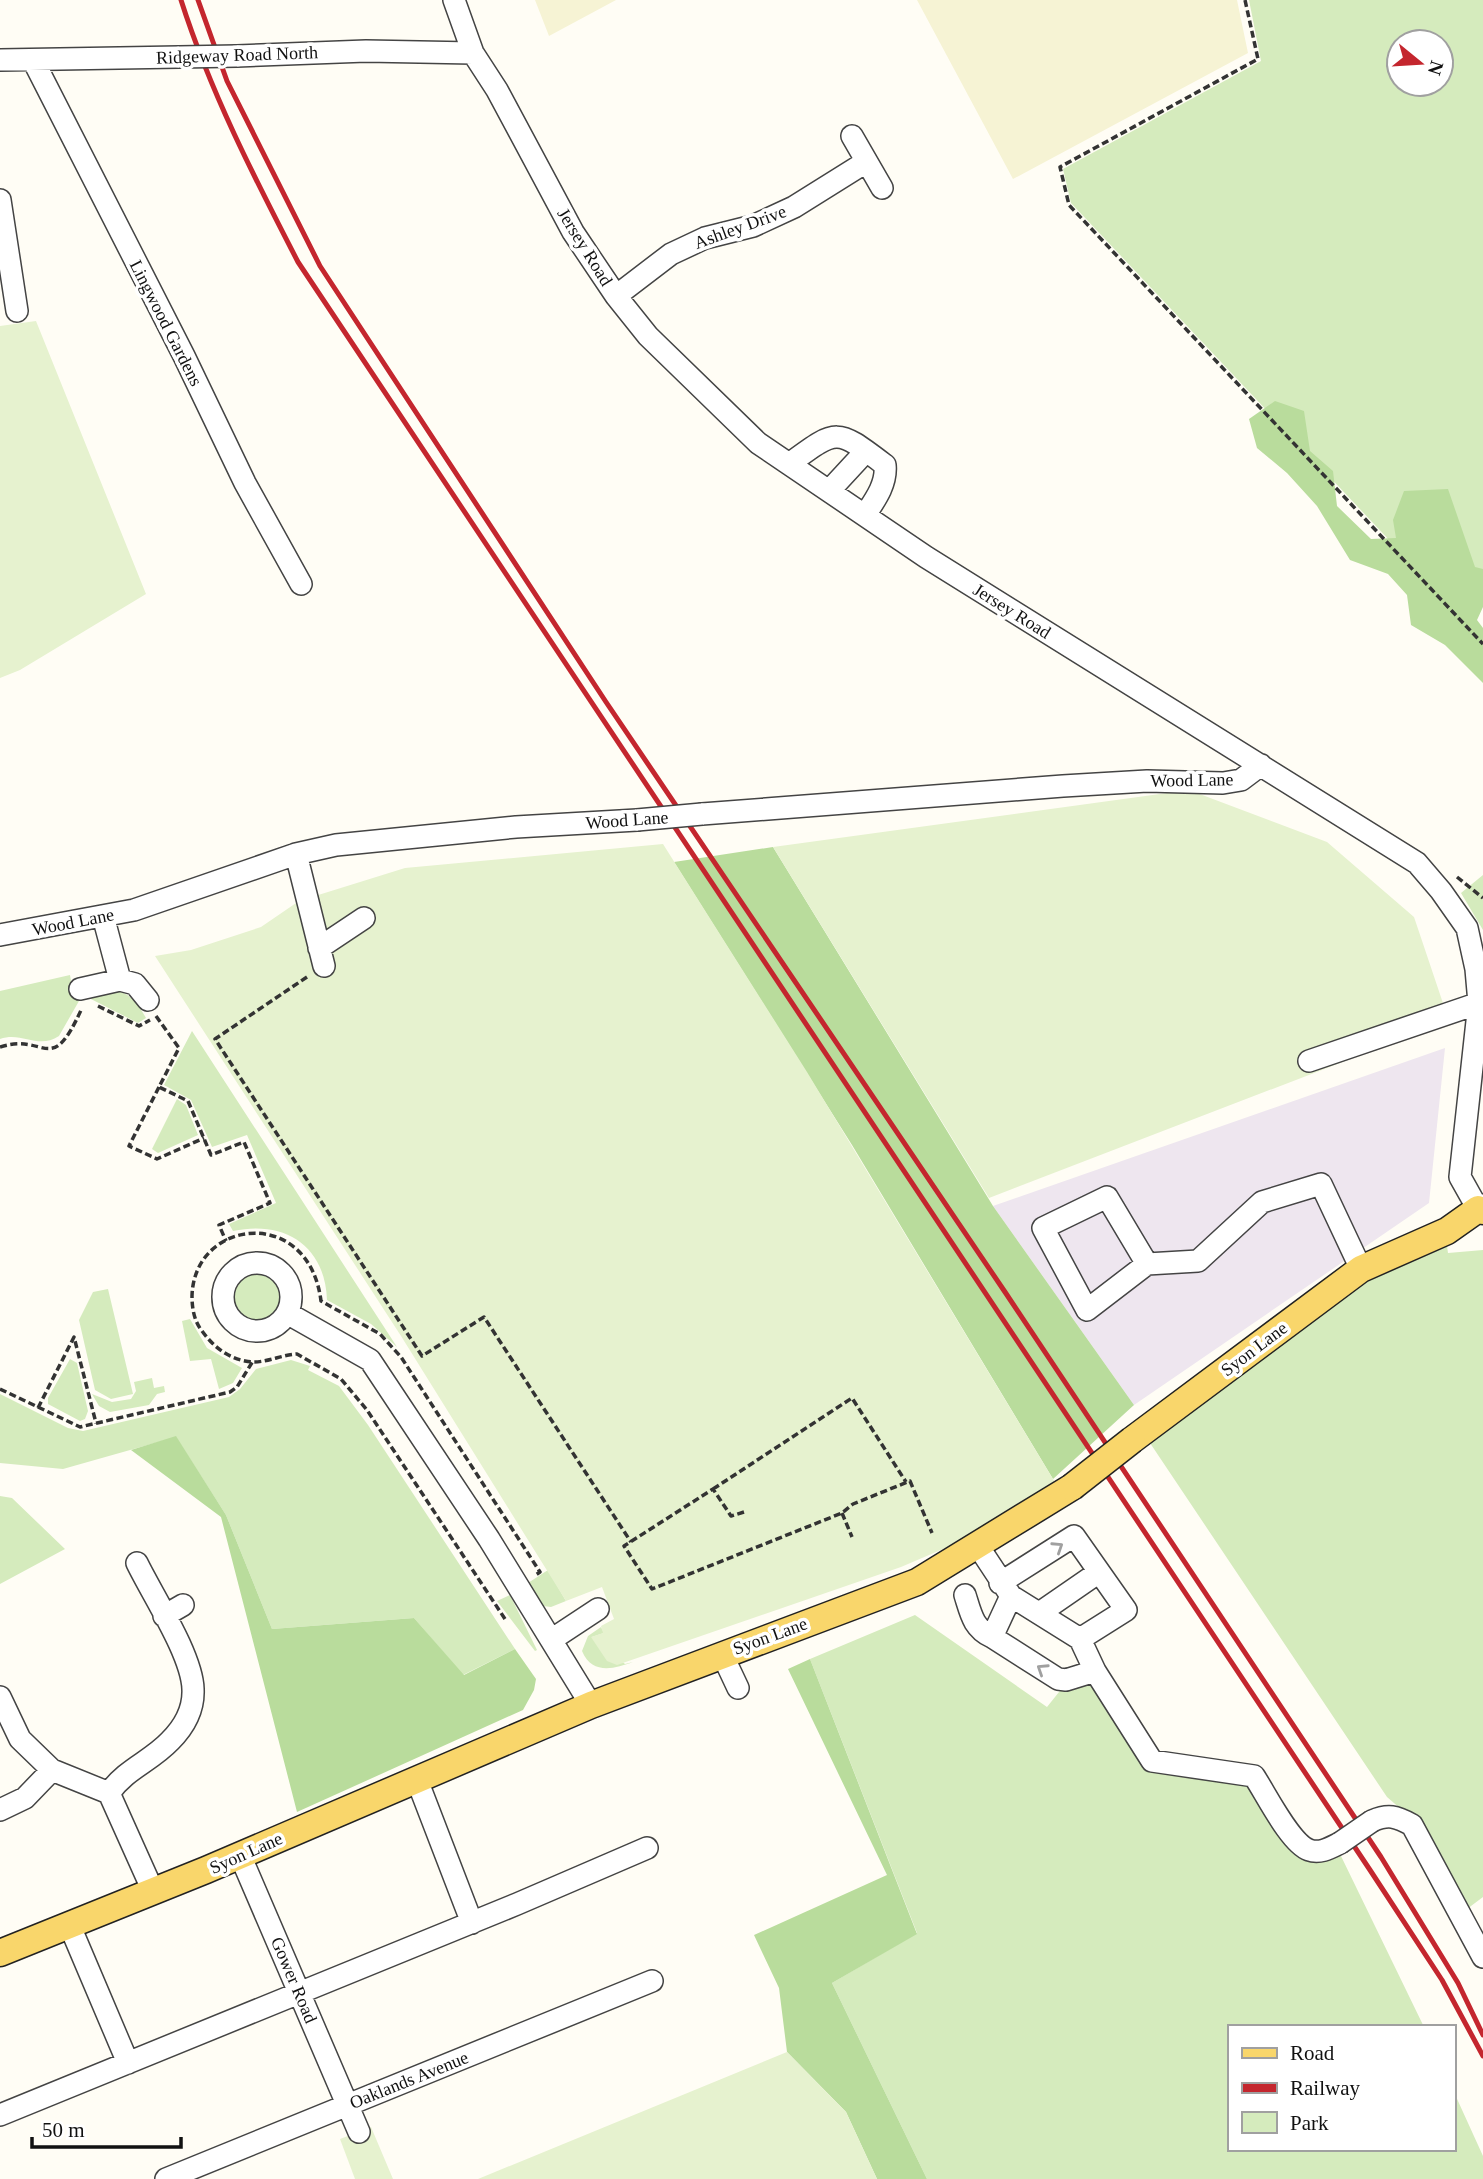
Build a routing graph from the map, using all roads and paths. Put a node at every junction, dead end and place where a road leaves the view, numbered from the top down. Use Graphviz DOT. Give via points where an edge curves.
graph roads {
  1 [pos="454,0"];
  2 [pos="1245,0"];
  3 [pos="473,53"];
  4 [pos="0,60"];
  5 [pos="33,60"];
  6 [pos="852,136"];
  7 [pos="866,162"];
  8 [pos="882,188"];
  9 [pos="0,200"];
  10 [pos="616,296"];
  11 [pos="17,311"];
  12 [pos="866,451"];
  13 [pos="789,464"];
  14 [pos="829,491"];
  15 [pos="865,515"];
  16 [pos="302,584"];
  17 [pos="1483,644"];
  18 [pos="1261,765"];
  19 [pos="296,854"];
  20 [pos="103,916"];
  21 [pos="364,918"];
  22 [pos="0,935"];
  23 [pos="321,957"];
  24 [pos="120,980"];
  25 [pos="83,996"];
  26 [pos="148,1000"];
  27 [pos="1479,1003"];
  28 [pos="97,1005"];
  29 [pos="0,1047"];
  30 [pos="1309,1061"];
  31 [pos="159,1087"];
  32 [pos="204,1138"];
  33 [pos="1481,1208"];
  34 [pos="226,1241"];
  35 [pos="1147,1264"];
  36 [pos="1361,1269"];
  37 [pos="287,1313"];
  38 [pos="253,1362"];
  39 [pos="0,1389"];
  40 [pos="38,1408"];
  41 [pos="96,1423"];
  42 [pos="906,1482"];
  43 [pos="713,1489"];
  44 [pos="744,1512"];
  45 [pos="842,1513"];
  46 [pos="932,1533"];
  47 [pos="852,1537"];
  48 [pos="631,1542"];
  49 [pos="978,1546"];
  50 [pos="137,1563"];
  51 [pos="1100,1573"];
  52 [pos="518,1587"];
  53 [pos="1006,1590"];
  54 [pos="965,1595"];
  55 [pos="183,1605"];
  56 [pos="598,1609"];
  57 [pos="1041,1612"];
  58 [pos="164,1616"];
  59 [pos="505,1619"];
  60 [pos="992,1637"];
  61 [pos="1080,1639"];
  62 [pos="551,1640"];
  63 [pos="722,1654"];
  64 [pos="1095,1671"];
  65 [pos="738,1688"];
  66 [pos="0,1696"];
  67 [pos="591,1705"];
  68 [pos="52,1770"];
  69 [pos="417,1780"];
  70 [pos="109,1793"];
  71 [pos="0,1810"];
  72 [pos="646,1848"];
  73 [pos="240,1855"];
  74 [pos="153,1891"];
  75 [pos="472,1923"];
  76 [pos="69,1924"];
  77 [pos="0,1953"];
  78 [pos="1483,1957"];
  79 [pos="652,1981"];
  80 [pos="300,1993"];
  81 [pos="128,2063"];
  82 [pos="348,2105"];
  83 [pos="0,2115"];
  84 [pos="359,2132"];
  85 [pos="166,2179"];
  1 -- 3 [label="street, Jersey Road"];
  2 -- 17 [label="path" via="1258,59 1060,167 1069,205"];
  3 -- 5 [label="street, Ridgeway Road North, bridge" via="366,51"];
  3 -- 10 [label="street, Jersey Road" via="573,232"];
  4 -- 5 [label="street, Ridgeway Road North"];
  5 -- 16 [label="street, Lingwood Gardens" via="245,482"];
  6 -- 7 [label="street"];
  7 -- 8 [label="street"];
  7 -- 10 [label="street, Ashley Drive" via="794,207 671,254"];
  9 -- 11 [label="street"];
  10 -- 13 [label="street, Jersey Road" via="648,336 758,443"];
  12 -- 13 [label="street" via="841,435 830,436"];
  12 -- 14 [label="street"];
  12 -- 15 [label="street" via="885,465 886,473"];
  13 -- 14 [label="street, Jersey Road"];
  14 -- 15 [label="street, Jersey Road"];
  15 -- 18 [label="street, Jersey Road"];
  18 -- 19 [label="street, Wood Lane, bridge" via="1241,780 1223,783 1077,785 516,827 336,845"];
  18 -- 27 [label="street, Jersey Road" via="1417,863 1467,928"];
  19 -- 20 [label="street, Wood Lane" via="134,910"];
  19 -- 23 [label="street"];
  20 -- 22 [label="street, Wood Lane"];
  20 -- 24 [label="street"];
  21 -- 23 [label="street"];
  23 -- 48 [label="path" via="215,1039 422,1356 484,1317"];
  24 -- 25 [label="street"];
  24 -- 26 [label="street" via="135,984"];
  25 -- 29 [label="path" via="64,1042 55,1048 41,1050 12,1043"];
  27 -- 30 [label="street"];
  27 -- 33 [label="street, Jersey Road" via="1460,1177"];
  28 -- 31 [label="path" via="139,1027 156,1016 179,1048"];
  31 -- 32 [label="path" via="188,1101"];
  31 -- 32 [label="path" via="130,1146 157,1159"];
  32 -- 34 [label="path" via="211,1155 244,1142 270,1203 219,1225"];
  33 -- 36 [label="main road, Syon Lane" via="1447,1231"];
  34 -- 38 [label="path" via="199,1266 192,1286 192,1307 210,1343 227,1355"];
  34 -- 52 [label="path" via="253,1233 295,1245 310,1261 321,1301 366,1324 391,1345 540,1572"];
  35 -- 35 [label="street" via="1107,1197 1043,1228 1087,1310"];
  35 -- 36 [label="street" via="1198,1261 1262,1202 1321,1184"];
  36 -- 49 [label="main road, Syon Lane, bridge" via="1072,1487"];
  37 -- 52 [label="street" via="370,1360"];
  38 -- 41 [label="path" via="230,1392"];
  38 -- 59 [label="path" via="297,1354 341,1379 367,1410"];
  39 -- 40 [label="path"];
  40 -- 41 [label="path" via="75,1426"];
  40 -- 41 [label="path" via="74,1337"];
  42 -- 43 [label="path" via="852,1398"];
  42 -- 45 [label="path"];
  42 -- 46 [label="path" via="910,1480"];
  43 -- 44 [label="path" via="731,1516"];
  43 -- 48 [label="path"];
  45 -- 47 [label="path"];
  45 -- 48 [label="path" via="652,1589 624,1546"];
  49 -- 53 [label="street"];
  49 -- 63 [label="main road, Syon Lane" via="917,1582"];
  50 -- 58 [label="street"];
  53 -- 51 [label="street, one-way" via="1074,1536"];
  51 -- 57 [label="street"];
  51 -- 61 [label="street" via="1126,1610"];
  52 -- 62 [label="street"];
  53 -- 57 [label="street"];
  53 -- 60 [label="street"];
  54 -- 60 [label="street" via="980,1631"];
  55 -- 58 [label="street"];
  56 -- 62 [label="street"];
  57 -- 61 [label="street"];
  58 -- 70 [label="street" via="187,1662 194,1690 187,1720 168,1743 133,1767"];
  64 -- 60 [label="street, one-way" via="1058,1679"];
  61 -- 64 [label="street"];
  62 -- 67 [label="street"];
  63 -- 65 [label="street"];
  63 -- 67 [label="main road, Syon Lane"];
  64 -- 78 [label="street, bridge" via="1152,1761 1254,1776 1297,1843 1310,1851 1340,1843 1384,1816 1397,1816 1412,1825"];
  66 -- 68 [label="street" via="20,1739"];
  67 -- 69 [label="main road, Syon Lane"];
  68 -- 70 [label="street"];
  68 -- 71 [label="street" via="25,1798"];
  69 -- 73 [label="main road, Syon Lane"];
  69 -- 75 [label="street"];
  70 -- 74 [label="street"];
  72 -- 75 [label="street"];
  73 -- 74 [label="main road, Syon Lane"];
  73 -- 80 [label="street, Gower Road"];
  74 -- 76 [label="main road, Syon Lane"];
  75 -- 80 [label="street"];
  76 -- 77 [label="main road, Syon Lane"];
  76 -- 81 [label="street"];
  79 -- 82 [label="street, Oaklands Avenue"];
  80 -- 81 [label="street"];
  80 -- 82 [label="street, Gower Road"];
  81 -- 83 [label="street"];
  82 -- 84 [label="street, Gower Road"];
  82 -- 85 [label="street, Oaklands Avenue"];
}
